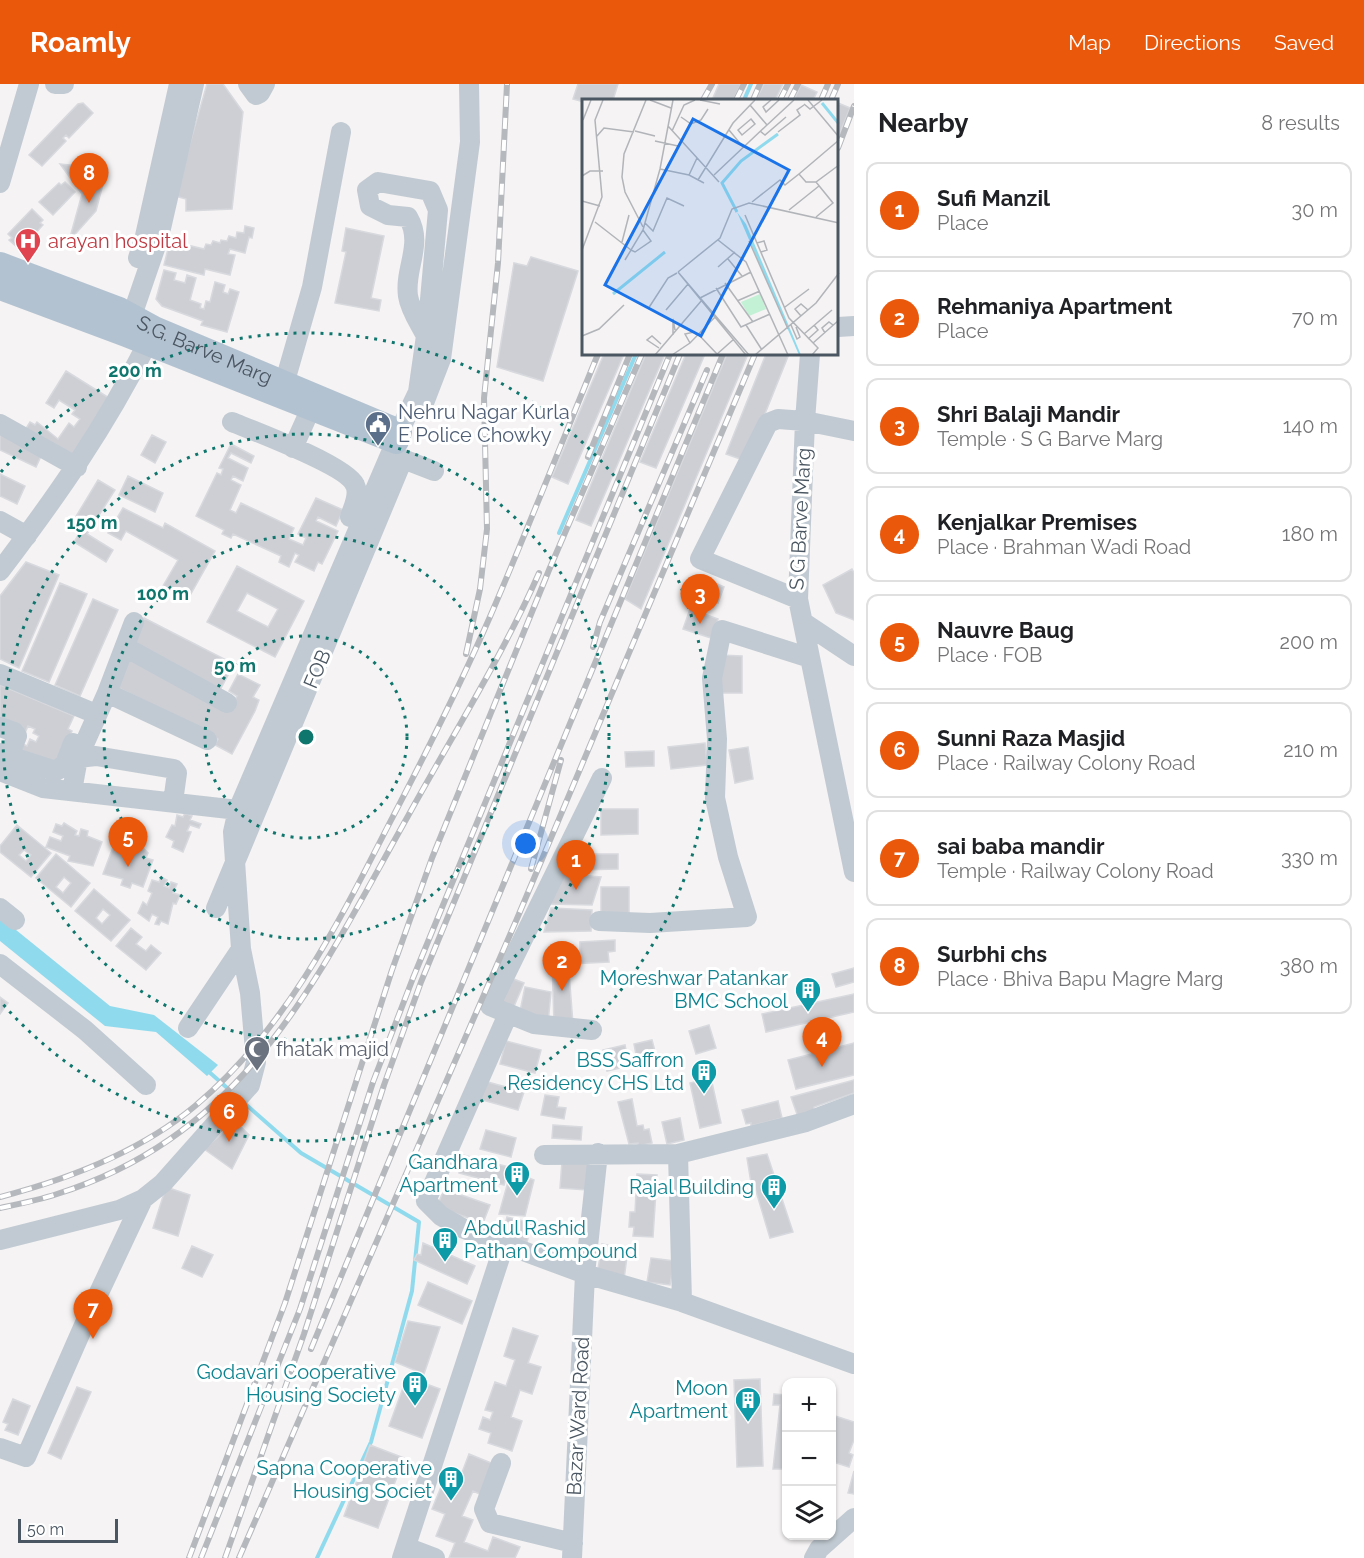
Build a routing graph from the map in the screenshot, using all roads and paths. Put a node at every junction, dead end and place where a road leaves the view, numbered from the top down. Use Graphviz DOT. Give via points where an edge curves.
graph roads {
  1 [pos="56,84"];
  2 [pos="64,84"];
  3 [pos="179,84"];
  4 [pos="194,84"];
  5 [pos="248,84"];
  6 [pos="265,84"];
  7 [pos="469,84"];
  8 [pos="26,85"];
  9 [pos="341,132"];
  10 [pos="0,183"];
  11 [pos="0,265"];
  12 [pos="0,287"];
  13 [pos="43,293"];
  14 [pos="854,326"];
  15 [pos="127,327"];
  16 [pos="839,327"];
  17 [pos="426,336"];
  18 [pos="810,356"];
  19 [pos="283,390"];
  20 [pos="311,408"];
  21 [pos="805,421"];
  22 [pos="232,422"];
  23 [pos="0,424"];
  24 [pos="854,431"];
  25 [pos="398,437"];
  26 [pos="293,448"];
  27 [pos="77,467"];
  28 [pos="434,471"];
  29 [pos="350,517"];
  30 [pos="0,521"];
  31 [pos="27,536"];
  32 [pos="0,571"];
  33 [pos="798,599"];
  34 [pos="134,622"];
  35 [pos="802,622"];
  36 [pos="125,647"];
  37 [pos="854,656"];
  38 [pos="810,658"];
  39 [pos="0,675"];
  40 [pos="107,693"];
  41 [pos="227,703"];
  42 [pos="91,712"];
  43 [pos="0,727"];
  44 [pos="207,740"];
  45 [pos="78,758"];
  46 [pos="3,760"];
  47 [pos="602,778"];
  48 [pos="72,791"];
  49 [pos="173,802"];
  50 [pos="238,810"];
  51 [pos="853,867"];
  52 [pos="216,908"];
  53 [pos="599,921"];
  54 [pos="241,949"];
  55 [pos="0,964"];
  56 [pos="508,1014"];
  57 [pos="188,1028"];
  58 [pos="592,1030"];
  59 [pos="146,1085"];
  60 [pos="854,1104"];
  61 [pos="598,1153"];
  62 [pos="678,1154"];
  63 [pos="544,1155"];
  64 [pos="143,1199"];
  65 [pos="0,1240"];
  66 [pos="505,1242"];
  67 [pos="585,1274"];
  68 [pos="682,1302"];
  69 [pos="854,1364"];
  70 [pos="0,1448"];
  71 [pos="501,1463"];
  72 [pos="854,1518"];
  73 [pos="573,1551"];
  74 [pos="404,1552"];
  75 [pos="435,1558"];
  76 [pos="814,1558"];
  1 -- 2 [label="street"];
  3 -- 15 [label="street"];
  4 -- 15 [label="street" via="159,237"];
  5 -- 6 [label="street" via="255,95"];
  7 -- 25 [label="street" via="470,142 441,359 424,405"];
  8 -- 10 [label="street"];
  9 -- 19 [label="street" via="312,287"];
  11 -- 13 [label="main road, S.G. Barve Marg"];
  12 -- 13 [label="main road"];
  13 -- 15 [label="main road, S.G. Barve Marg"];
  14 -- 16 [label="street"];
  15 -- 19 [label="main road, S.G. Barve Marg" via="154,329"];
  15 -- 27 [label="street" via="119,399"];
  17 -- 17 [label="street" via="438,210 430,191 378,182 367,190 370,206 388,215 408,217 414,226 416,239 408,296"];
  17 -- 25 [label="street" via="418,392"];
  18 -- 21 [label="street"];
  19 -- 20 [label="main road"];
  19 -- 25 [label="main road, S.G. Barve Marg"];
  20 -- 25 [label="main road"];
  20 -- 26 [label="street"];
  21 -- 24 [label="street, S G Barve Marg"];
  21 -- 33 [label="street, S G Barve Marg"];
  21 -- 33 [label="street, S G Barve Marg" via="778,419 768,423 700,559"];
  22 -- 26 [label="street"];
  23 -- 27 [label="street"];
  25 -- 50 [label="street"];
  26 -- 29 [label="street" via="355,483 357,493"];
  27 -- 31 [label="street"];
  28 -- 52 [label="street, FOB" via="403,459"];
  30 -- 31 [label="street"];
  31 -- 32 [label="street"];
  33 -- 35 [label="street"];
  34 -- 36 [label="street"];
  35 -- 37 [label="street"];
  35 -- 38 [label="street"];
  36 -- 40 [label="street"];
  36 -- 41 [label="street"];
  38 -- 51 [label="street"];
  38 -- 53 [label="street" via="722,630 712,678 717,739 715,798 747,916 650,923"];
  39 -- 42 [label="street"];
  40 -- 42 [label="street"];
  40 -- 44 [label="street"];
  42 -- 45 [label="street"];
  42 -- 46 [label="street" via="60,769"];
  43 -- 46 [label="street" via="17,736"];
  45 -- 48 [label="street"];
  45 -- 49 [label="street" via="96,756 174,769 177,773"];
  46 -- 48 [label="street" via="43,788"];
  47 -- 56 [label="street" via="490,1006"];
  48 -- 49 [label="street"];
  49 -- 50 [label="street"];
  50 -- 54 [label="street" via="233,832"];
  54 -- 57 [label="street"];
  54 -- 64 [label="street" via="255,1047 255,1072 250,1085 163,1184"];
  55 -- 59 [label="street" via="85,1030"];
  56 -- 58 [label="street" via="534,1024"];
  56 -- 66 [label="street" via="426,1201 441,1216 464,1229"];
  60 -- 62 [label="street" via="806,1122"];
  61 -- 62 [label="street"];
  61 -- 63 [label="street"];
  61 -- 67 [label="street, Bazar Ward Road"];
  62 -- 68 [label="street"];
  64 -- 65 [label="street" via="119,1210"];
  64 -- 70 [label="street" via="26,1457"];
  66 -- 67 [label="street"];
  66 -- 74 [label="street"];
  67 -- 68 [label="street"];
  67 -- 73 [label="street, Bazar Ward Road"];
  68 -- 69 [label="street"];
  71 -- 73 [label="street" via="484,1509 490,1523"];
  72 -- 76 [label="street"];
  74 -- 75 [label="street"];
}
